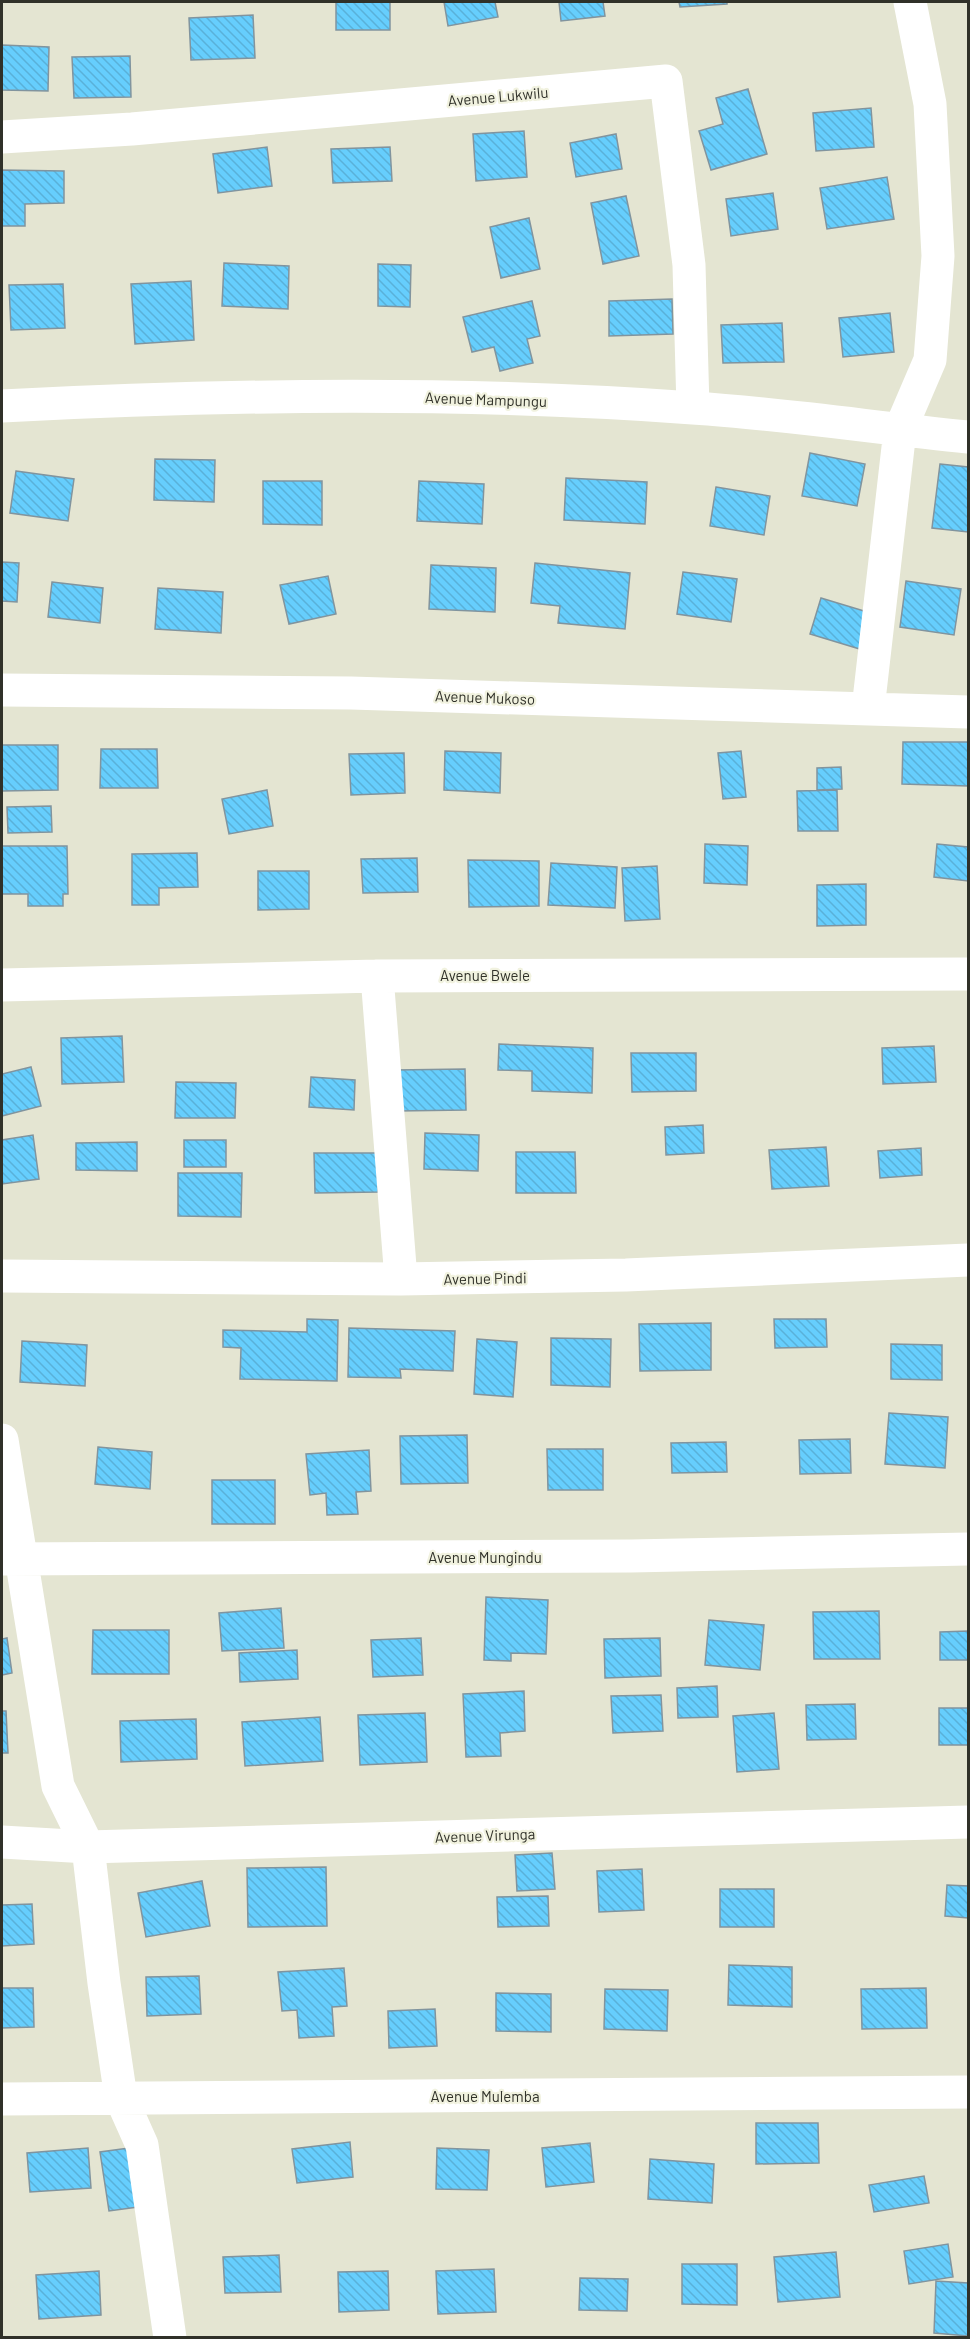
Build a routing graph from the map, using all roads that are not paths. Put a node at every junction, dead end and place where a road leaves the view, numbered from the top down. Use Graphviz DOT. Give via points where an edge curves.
graph roads {
  1 [pos="910,2"];
  2 [pos="2,137"];
  3 [pos="2,406"];
  4 [pos="693,408"];
  5 [pos="900,430"];
  6 [pos="969,437"];
  7 [pos="2,690"];
  8 [pos="868,709"];
  9 [pos="969,712"];
  10 [pos="969,974"];
  11 [pos="377,976"];
  12 [pos="2,985"];
  13 [pos="969,1260"];
  14 [pos="2,1276"];
  15 [pos="401,1279"];
  16 [pos="2,1440"];
  17 [pos="969,1549"];
  18 [pos="11,1559"];
  19 [pos="969,1822"];
  20 [pos="2,1842"];
  21 [pos="88,1847"];
  22 [pos="969,2092"];
  23 [pos="121,2098"];
  24 [pos="2,2099"];
  25 [pos="170,2337"];
  1 -- 5 [label="street" via="930,104 938,256 930,360"];
  2 -- 4 [label="street, Avenue Lukwilu" via="666,81 689,265"];
  3 -- 4 [label="street, Avenue Mampungu" via="142,399 454,397"];
  4 -- 5 [label="street, Avenue Mampungu"];
  5 -- 6 [label="street, Avenue Mampungu"];
  5 -- 8 [label="street"];
  7 -- 8 [label="street, Avenue Mukoso" via="351,693"];
  8 -- 9 [label="street, Avenue Mukoso"];
  10 -- 11 [label="street, Avenue Bwele"];
  11 -- 12 [label="street, Avenue Bwele"];
  11 -- 15 [label="street"];
  13 -- 15 [label="street, Avenue Pindi" via="626,1275"];
  14 -- 15 [label="street, Avenue Pindi"];
  16 -- 18 [label="street"];
  17 -- 18 [label="street, Avenue Mungindu" via="631,1556"];
  18 -- 21 [label="street" via="58,1785"];
  19 -- 21 [label="street, Avenue Virunga"];
  20 -- 21 [label="street, Avenue Virunga"];
  21 -- 23 [label="street"];
  22 -- 23 [label="street, Avenue Mulemba"];
  23 -- 24 [label="street, Avenue Mulemba"];
  23 -- 25 [label="street" via="141,2145"];
}
